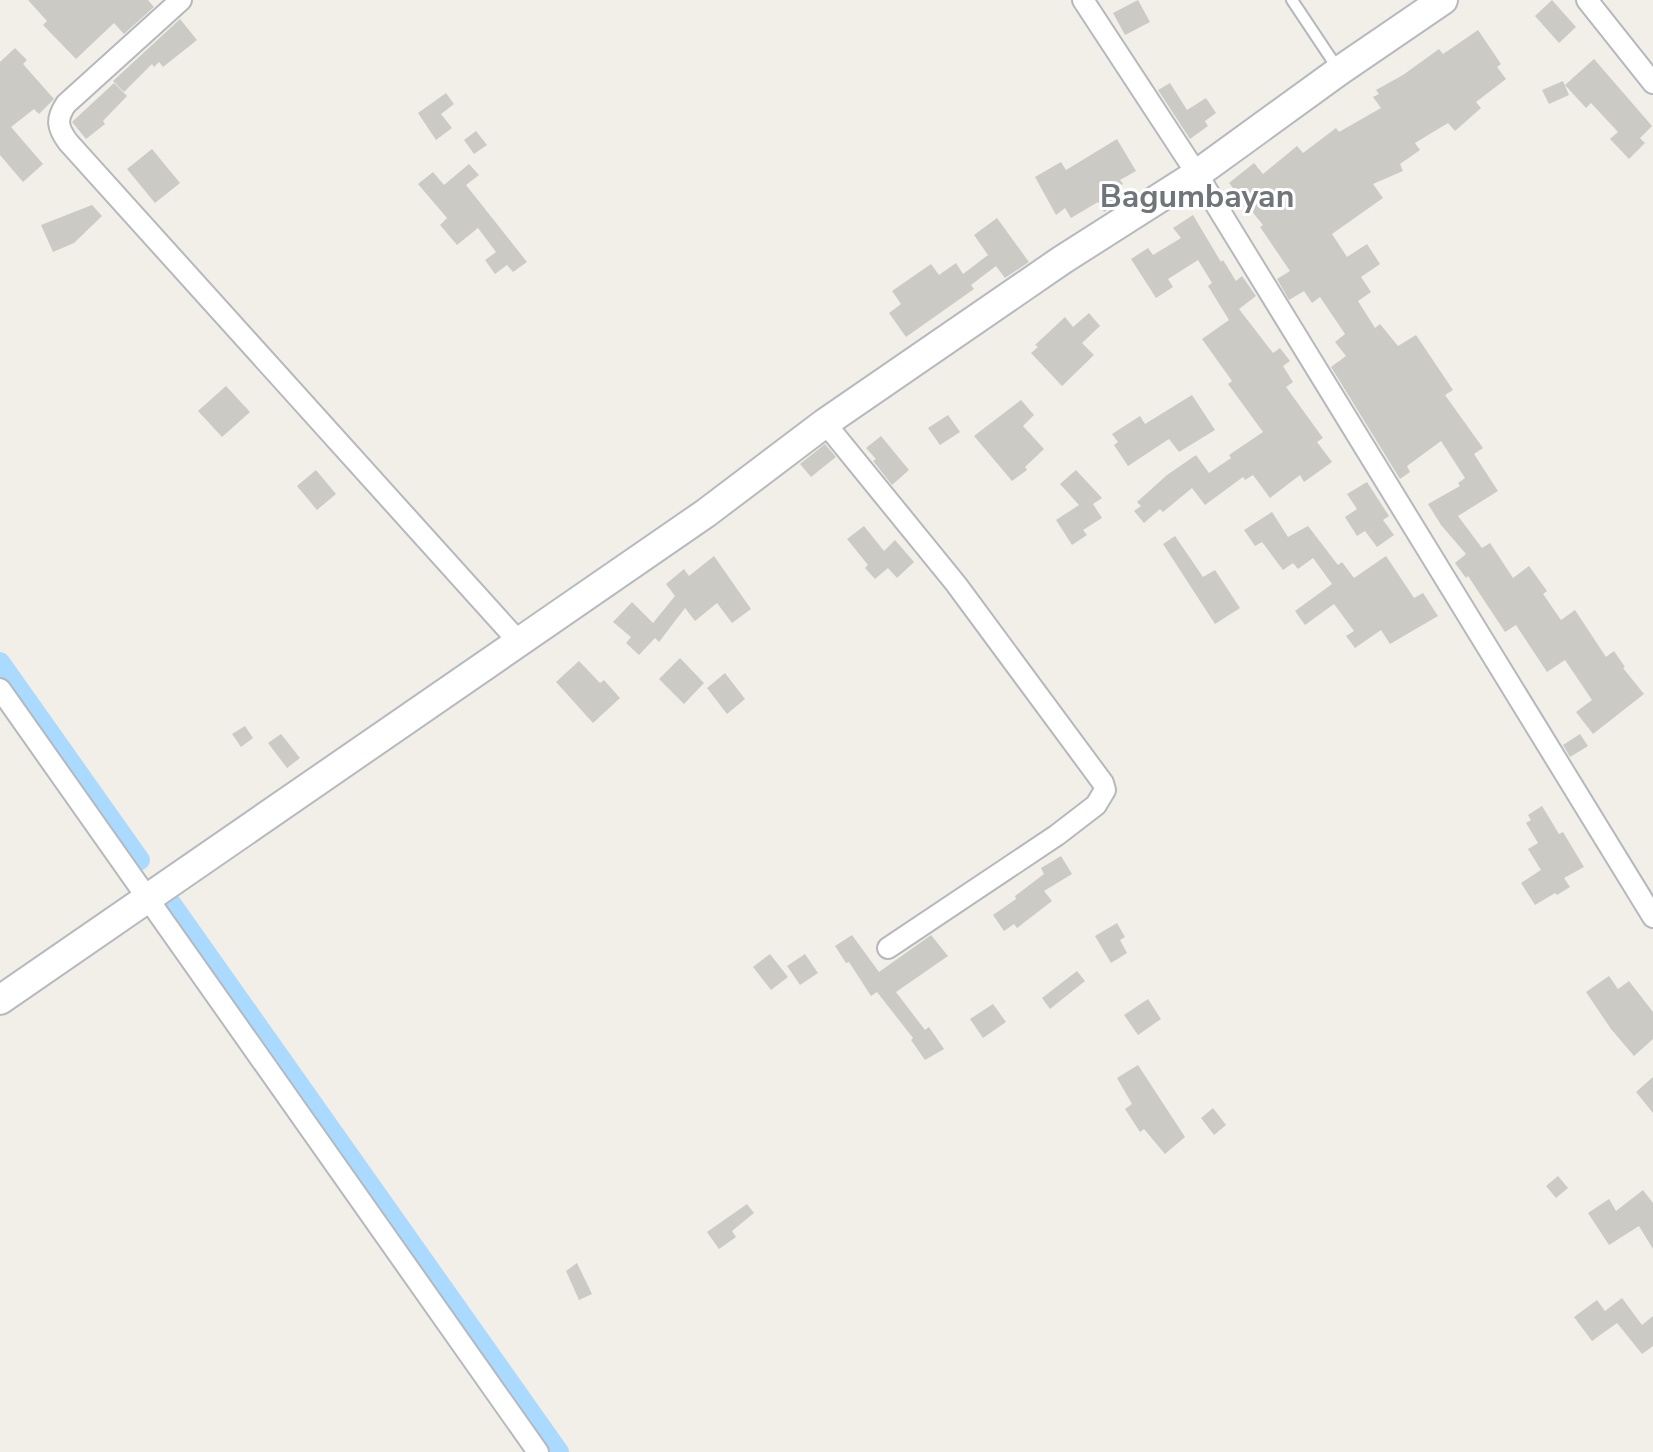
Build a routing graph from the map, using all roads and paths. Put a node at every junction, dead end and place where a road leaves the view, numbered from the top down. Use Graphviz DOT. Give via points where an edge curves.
graph roads {
  1 [pos="181,0"];
  2 [pos="1083,0"];
  3 [pos="1292,0"];
  4 [pos="1443,0"];
  5 [pos="1587,0"];
  6 [pos="1339,71"];
  7 [pos="1653,83"];
  8 [pos="1197,174"];
  9 [pos="825,423"];
  10 [pos="519,642"];
  11 [pos="0,689"];
  12 [pos="147,899"];
  13 [pos="1653,917"];
  14 [pos="888,948"];
  15 [pos="0,1000"];
  16 [pos="538,1452"];
  1 -- 10 [label="street" via="66,104 58,128"];
  2 -- 8 [label="street"];
  3 -- 6 [label="lane"];
  4 -- 6 [label="main road"];
  5 -- 7 [label="street"];
  6 -- 8 [label="main road"];
  8 -- 9 [label="main road"];
  8 -- 13 [label="street"];
  9 -- 10 [label="main road"];
  9 -- 14 [label="street" via="956,584 1105,790 1096,805 1057,835"];
  10 -- 12 [label="main road"];
  11 -- 12 [label="street"];
  12 -- 15 [label="main road"];
  12 -- 16 [label="street"];
}
